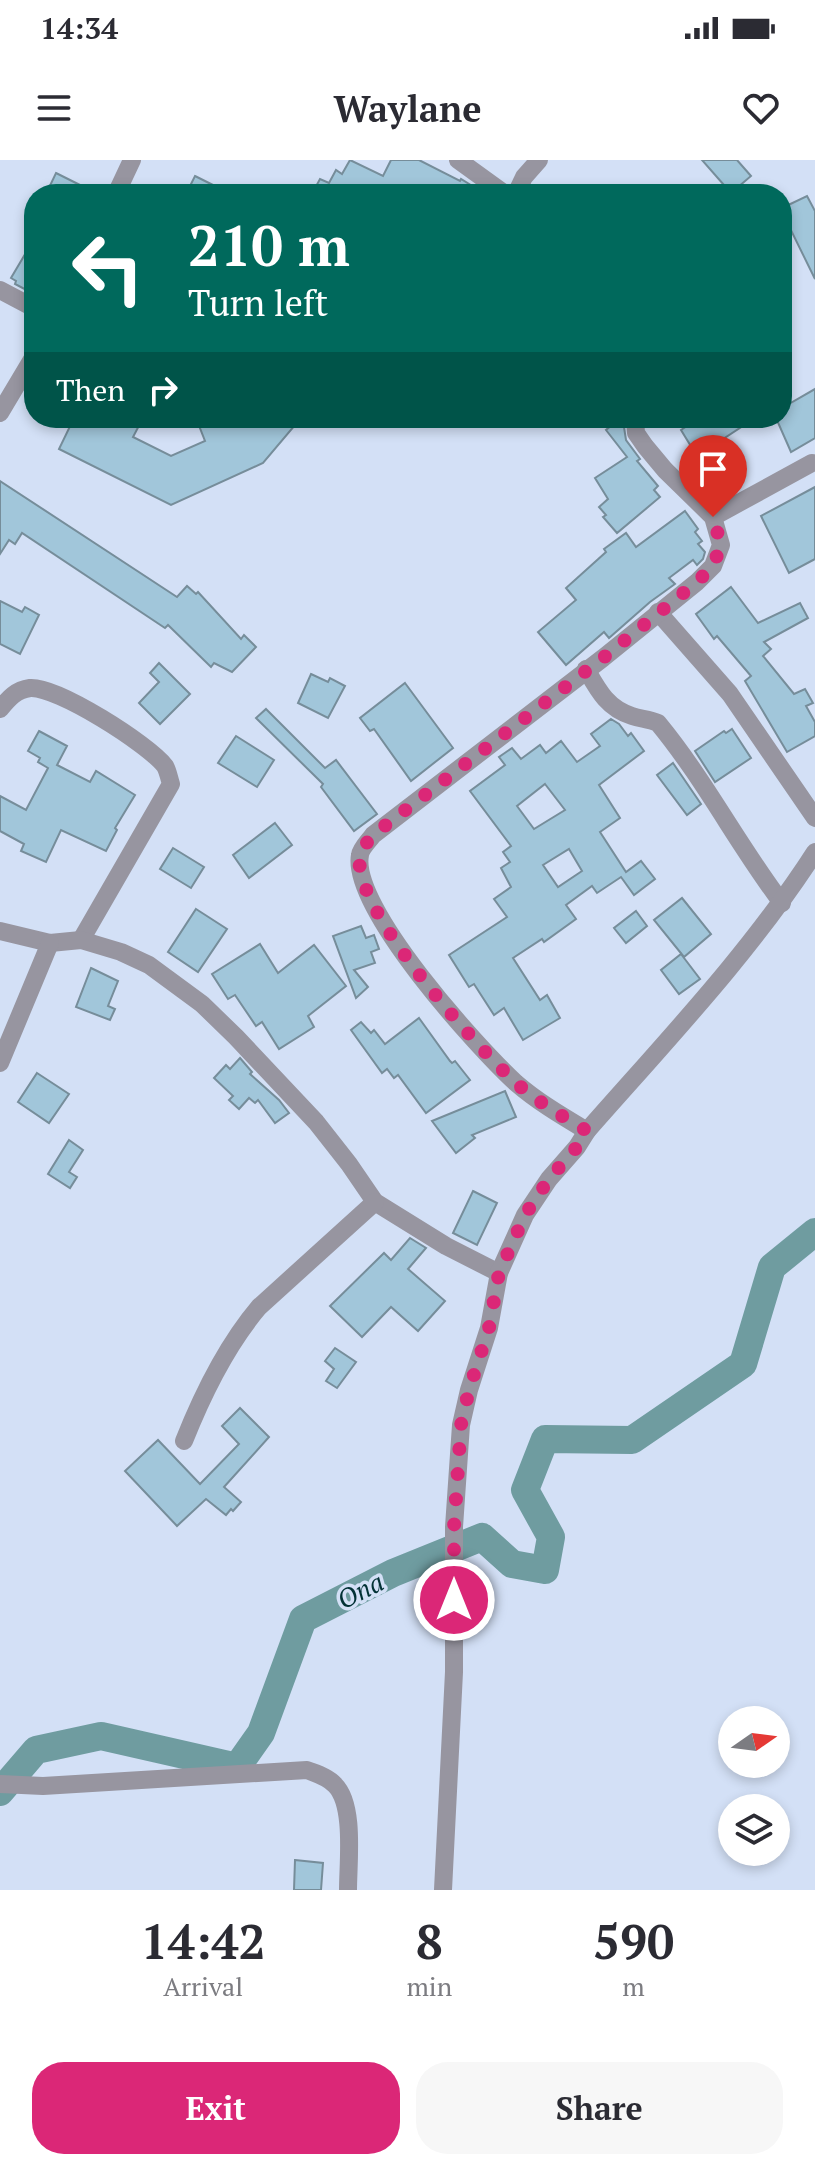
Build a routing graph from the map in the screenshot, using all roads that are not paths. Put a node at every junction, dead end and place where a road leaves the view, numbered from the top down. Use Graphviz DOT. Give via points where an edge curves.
graph roads {
  1 [pos="132,160"];
  2 [pos="458,160"];
  3 [pos="539,160"];
  4 [pos="121,184"];
  5 [pos="491,184"];
  6 [pos="521,184"];
  7 [pos="0,290"];
  8 [pos="24,303"];
  9 [pos="24,373"];
  10 [pos="0,413"];
  11 [pos="636,428"];
  12 [pos="812,463"];
  13 [pos="713,517"];
  14 [pos="658,612"];
  15 [pos="586,669"];
  16 [pos="0,709"];
  17 [pos="815,818"];
  18 [pos="815,852"];
  19 [pos="782,903"];
  20 [pos="0,931"];
  21 [pos="81,940"];
  22 [pos="50,943"];
  23 [pos="0,1063"];
  24 [pos="587,1131"];
  25 [pos="375,1202"];
  26 [pos="499,1273"];
  27 [pos="184,1441"];
  28 [pos="0,1784"];
  29 [pos="348,1890"];
  30 [pos="443,1890"];
  1 -- 4 [label="street"];
  2 -- 5 [label="street"];
  3 -- 6 [label="street"];
  7 -- 8 [label="street"];
  9 -- 10 [label="street"];
  11 -- 13 [label="street" via="665,470"];
  12 -- 13 [label="street"];
  13 -- 14 [label="street" via="721,545 713,566"];
  14 -- 15 [label="street"];
  14 -- 17 [label="street" via="730,694"];
  15 -- 19 [label="street" via="609,705 658,723"];
  15 -- 24 [label="street" via="373,835 360,853 360,878 391,935 471,1038 547,1108"];
  16 -- 21 [label="street" via="17,691 34,688 113,724 167,769 171,784"];
  18 -- 19 [label="street"];
  19 -- 24 [label="street"];
  20 -- 22 [label="street"];
  21 -- 22 [label="street"];
  21 -- 25 [label="street" via="149,965 202,1004 316,1122"];
  22 -- 23 [label="street"];
  24 -- 26 [label="street" via="525,1215"];
  25 -- 26 [label="street"];
  25 -- 27 [label="street" via="243,1326"];
  26 -- 30 [label="street" via="461,1425"];
  28 -- 29 [label="street" via="307,1770 336,1785 345,1800"];
}
